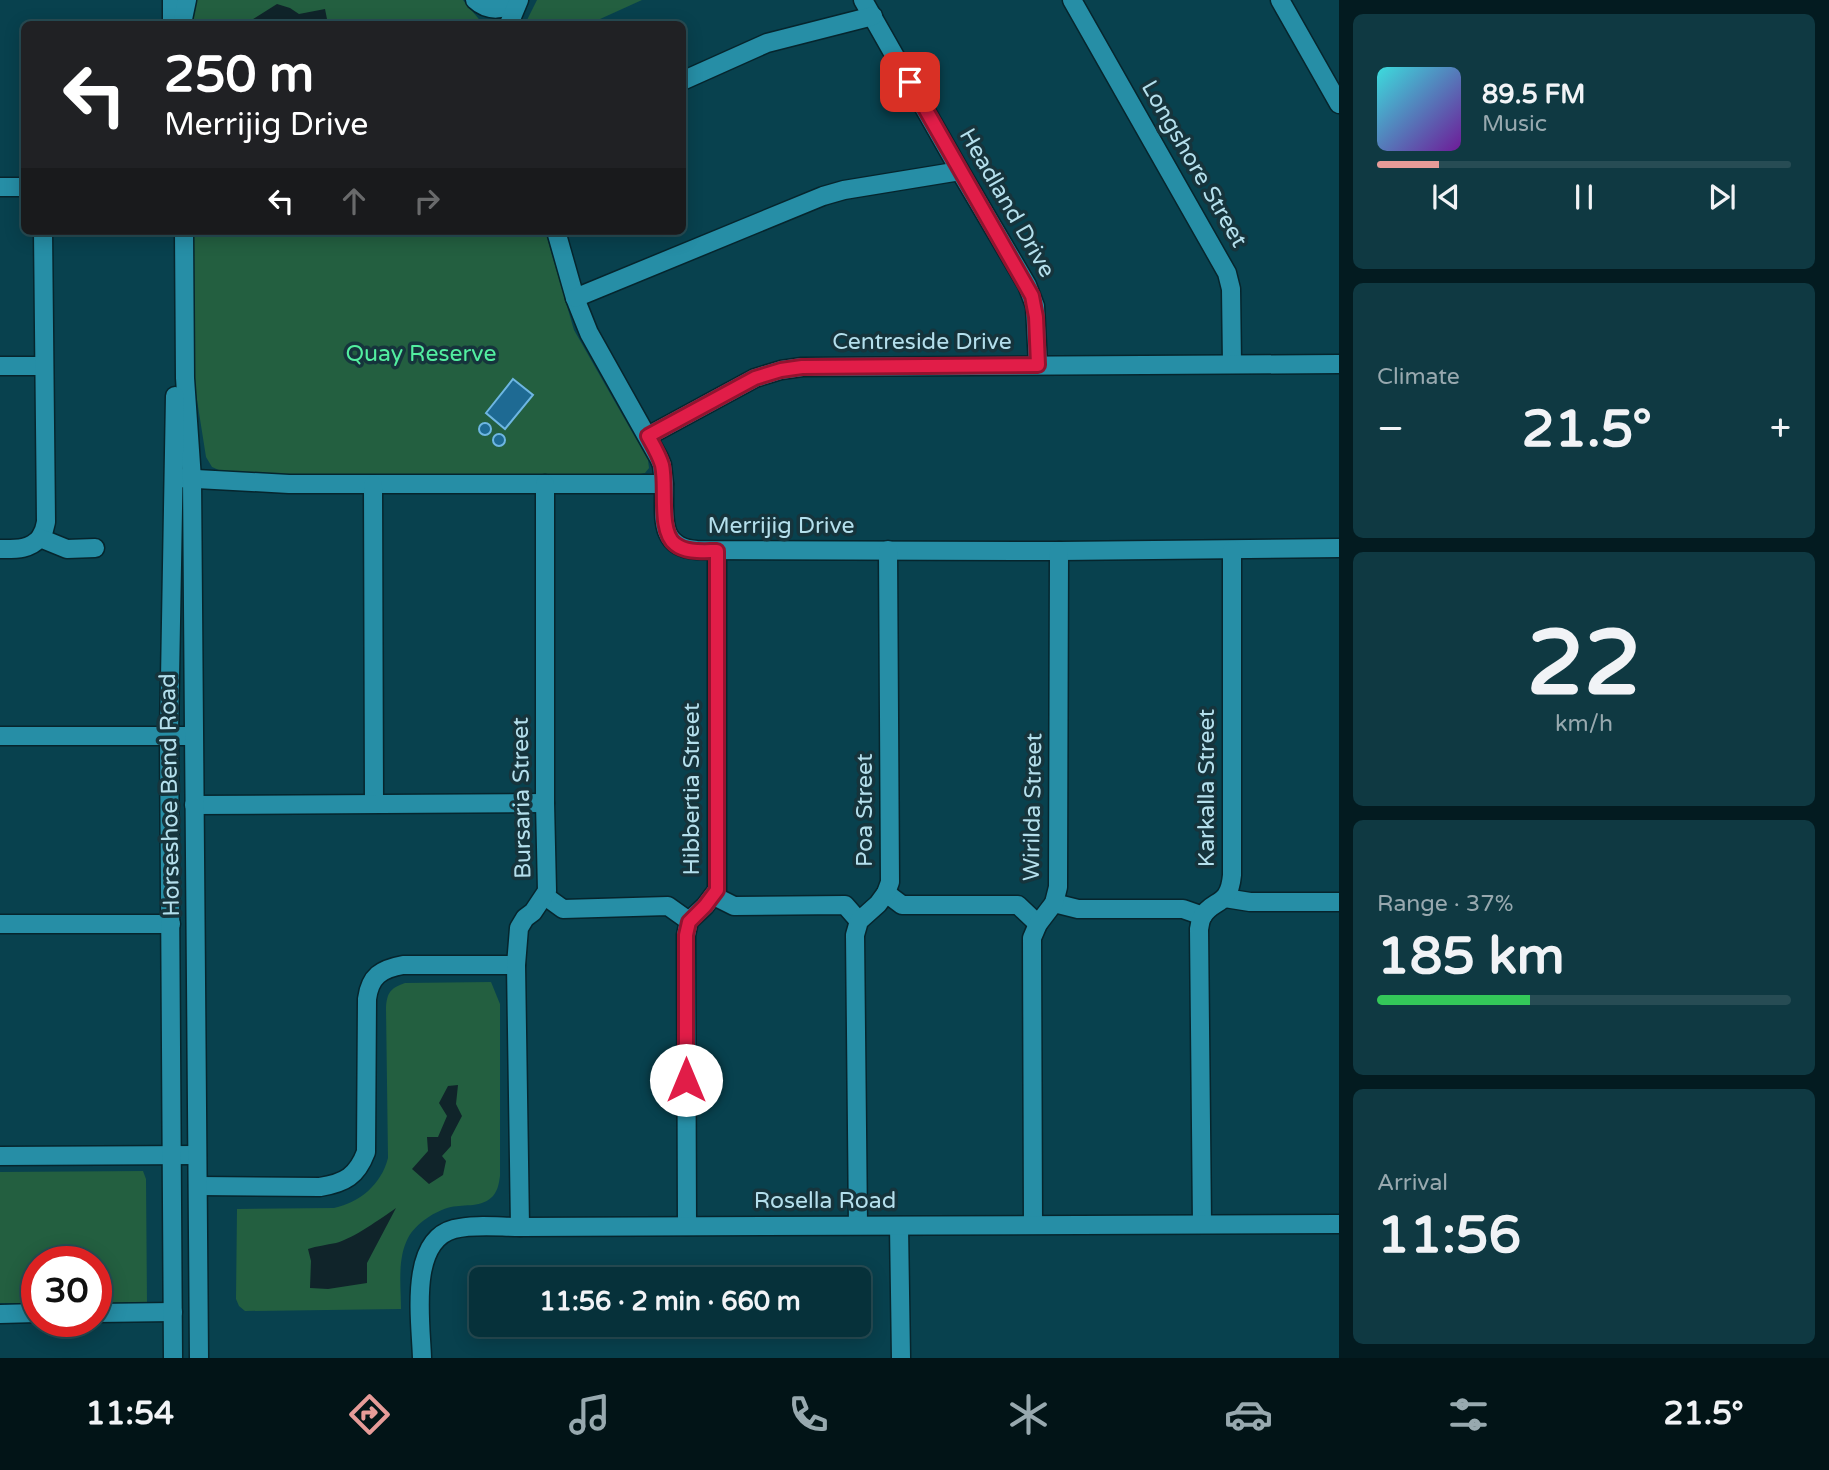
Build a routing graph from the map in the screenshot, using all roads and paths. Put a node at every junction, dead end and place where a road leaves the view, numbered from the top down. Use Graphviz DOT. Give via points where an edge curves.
graph roads {
  1 [pos="172,0"];
  2 [pos="187,0"];
  3 [pos="519,0"];
  4 [pos="863,0"];
  5 [pos="1072,0"];
  6 [pos="1280,0"];
  7 [pos="477,2"];
  8 [pos="873,16"];
  9 [pos="172,21"];
  10 [pos="183,21"];
  11 [pos="490,21"];
  12 [pos="510,21"];
  13 [pos="686,79"];
  14 [pos="1339,104"];
  15 [pos="960,171"];
  16 [pos="0,187"];
  17 [pos="21,187"];
  18 [pos="43,235"];
  19 [pos="172,235"];
  20 [pos="184,235"];
  21 [pos="557,235"];
  22 [pos="575,298"];
  23 [pos="1339,364"];
  24 [pos="1038,365"];
  25 [pos="1232,365"];
  26 [pos="0,366"];
  27 [pos="44,366"];
  28 [pos="648,436"];
  29 [pos="174,478"];
  30 [pos="192,479"];
  31 [pos="545,484"];
  32 [pos="664,484"];
  33 [pos="373,485"];
  34 [pos="40,538"];
  35 [pos="95,548"];
  36 [pos="1339,548"];
  37 [pos="0,549"];
  38 [pos="888,550"];
  39 [pos="1231,550"];
  40 [pos="717,551"];
  41 [pos="1059,551"];
  42 [pos="169,735"];
  43 [pos="0,736"];
  44 [pos="193,736"];
  45 [pos="374,803"];
  46 [pos="545,803"];
  47 [pos="194,805"];
  48 [pos="886,893"];
  49 [pos="714,895"];
  50 [pos="545,896"];
  51 [pos="1225,898"];
  52 [pos="1339,902"];
  53 [pos="1054,903"];
  54 [pos="1203,916"];
  55 [pos="859,921"];
  56 [pos="689,922"];
  57 [pos="0,924"];
  58 [pos="171,924"];
  59 [pos="1038,924"];
  60 [pos="516,965"];
  61 [pos="171,1155"];
  62 [pos="197,1155"];
  63 [pos="0,1156"];
  64 [pos="198,1186"];
  65 [pos="1033,1224"];
  66 [pos="1202,1224"];
  67 [pos="1339,1224"];
  68 [pos="858,1225"];
  69 [pos="687,1226"];
  70 [pos="899,1226"];
  71 [pos="520,1227"];
  72 [pos="173,1312"];
  73 [pos="21,1313"];
  74 [pos="112,1313"];
  75 [pos="0,1314"];
  76 [pos="173,1358"];
  77 [pos="199,1358"];
  78 [pos="422,1358"];
  79 [pos="901,1358"];
  1 -- 9 [label="street"];
  2 -- 10 [label="street"];
  3 -- 7 [label="street" via="496,9"];
  3 -- 12 [label="street"];
  4 -- 8 [label="street, Headland Drive"];
  5 -- 25 [label="street, Longshore Street" via="1227,273"];
  6 -- 14 [label="street"];
  7 -- 11 [label="street"];
  8 -- 13 [label="street" via="767,43"];
  8 -- 15 [label="street, Headland Drive"];
  15 -- 22 [label="street" via="823,196"];
  15 -- 24 [label="street, Headland Drive" via="1032,296"];
  16 -- 17 [label="street"];
  18 -- 27 [label="street"];
  19 -- 29 [label="street, Horseshoe Bend Road"];
  20 -- 30 [label="street, Horseshoe Bend Road" via="185,378"];
  21 -- 22 [label="street, Merrijig Drive"];
  22 -- 28 [label="street, Merrijig Drive" via="589,333"];
  23 -- 25 [label="street, Centreside Drive"];
  24 -- 25 [label="street, Centreside Drive"];
  24 -- 28 [label="street, Centreside Drive" via="781,370 755,378"];
  26 -- 27 [label="street"];
  27 -- 34 [label="street" via="46,522"];
  28 -- 32 [label="street, Merrijig Drive" via="662,465"];
  29 -- 30 [label="street"];
  29 -- 42 [label="street, Horseshoe Bend Road"];
  30 -- 33 [label="street"];
  30 -- 44 [label="street, Horseshoe Bend Road"];
  31 -- 32 [label="street"];
  31 -- 33 [label="street"];
  31 -- 46 [label="street, Bursaria Street"];
  32 -- 40 [label="street, Merrijig Drive" via="670,539 685,550"];
  33 -- 45 [label="street"];
  34 -- 35 [label="street" via="67,549"];
  34 -- 37 [label="street" via="33,546"];
  36 -- 39 [label="street, Merrijig Drive"];
  38 -- 40 [label="street, Merrijig Drive"];
  38 -- 41 [label="street, Merrijig Drive"];
  38 -- 48 [label="street, Poa Street" via="890,882"];
  39 -- 41 [label="street, Merrijig Drive"];
  39 -- 51 [label="street, Karkalla Street" via="1232,875"];
  40 -- 49 [label="street, Hibbertia Street"];
  41 -- 53 [label="street, Wirilda Street" via="1058,887"];
  42 -- 43 [label="street"];
  42 -- 44 [label="street"];
  42 -- 58 [label="street, Horseshoe Bend Road"];
  44 -- 47 [label="street, Horseshoe Bend Road"];
  45 -- 46 [label="street"];
  45 -- 47 [label="street"];
  46 -- 50 [label="street, Bursaria Street"];
  47 -- 62 [label="street, Horseshoe Bend Road"];
  48 -- 55 [label="street, Poa Street"];
  48 -- 59 [label="street" via="902,905 1017,905"];
  49 -- 55 [label="street" via="734,906 845,905"];
  49 -- 56 [label="street, Hibbertia Street"];
  50 -- 56 [label="street" via="563,909 668,906"];
  50 -- 60 [label="street, Bursaria Street" via="519,928"];
  51 -- 52 [label="street"];
  51 -- 54 [label="street, Karkalla Street"];
  53 -- 54 [label="street" via="1078,909 1183,909"];
  53 -- 59 [label="street, Wirilda Street"];
  54 -- 66 [label="street" via="1199,929"];
  55 -- 68 [label="street" via="855,934"];
  56 -- 69 [label="street"];
  57 -- 58 [label="street"];
  58 -- 61 [label="street, Horseshoe Bend Road"];
  59 -- 65 [label="street, Wirilda Street" via="1032,938"];
  60 -- 64 [label="street" via="403,965 388,967 377,975 367,999 366,1152 351,1177 320,1187"];
  60 -- 71 [label="street, Bursaria Street"];
  61 -- 62 [label="street"];
  61 -- 63 [label="street"];
  61 -- 72 [label="street, Horseshoe Bend Road"];
  62 -- 64 [label="street, Horseshoe Bend Road"];
  64 -- 77 [label="street, Horseshoe Bend Road"];
  65 -- 66 [label="street, Rosella Road"];
  65 -- 70 [label="street, Rosella Road"];
  66 -- 67 [label="street, Rosella Road"];
  68 -- 69 [label="street, Rosella Road"];
  68 -- 70 [label="street, Rosella Road"];
  69 -- 71 [label="street, Rosella Road"];
  70 -- 79 [label="street"];
  71 -- 78 [label="street, Rosella Road" via="453,1229 432,1244 421,1274"];
  72 -- 74 [label="street"];
  72 -- 76 [label="street, Horseshoe Bend Road"];
  73 -- 75 [label="street"];
}
